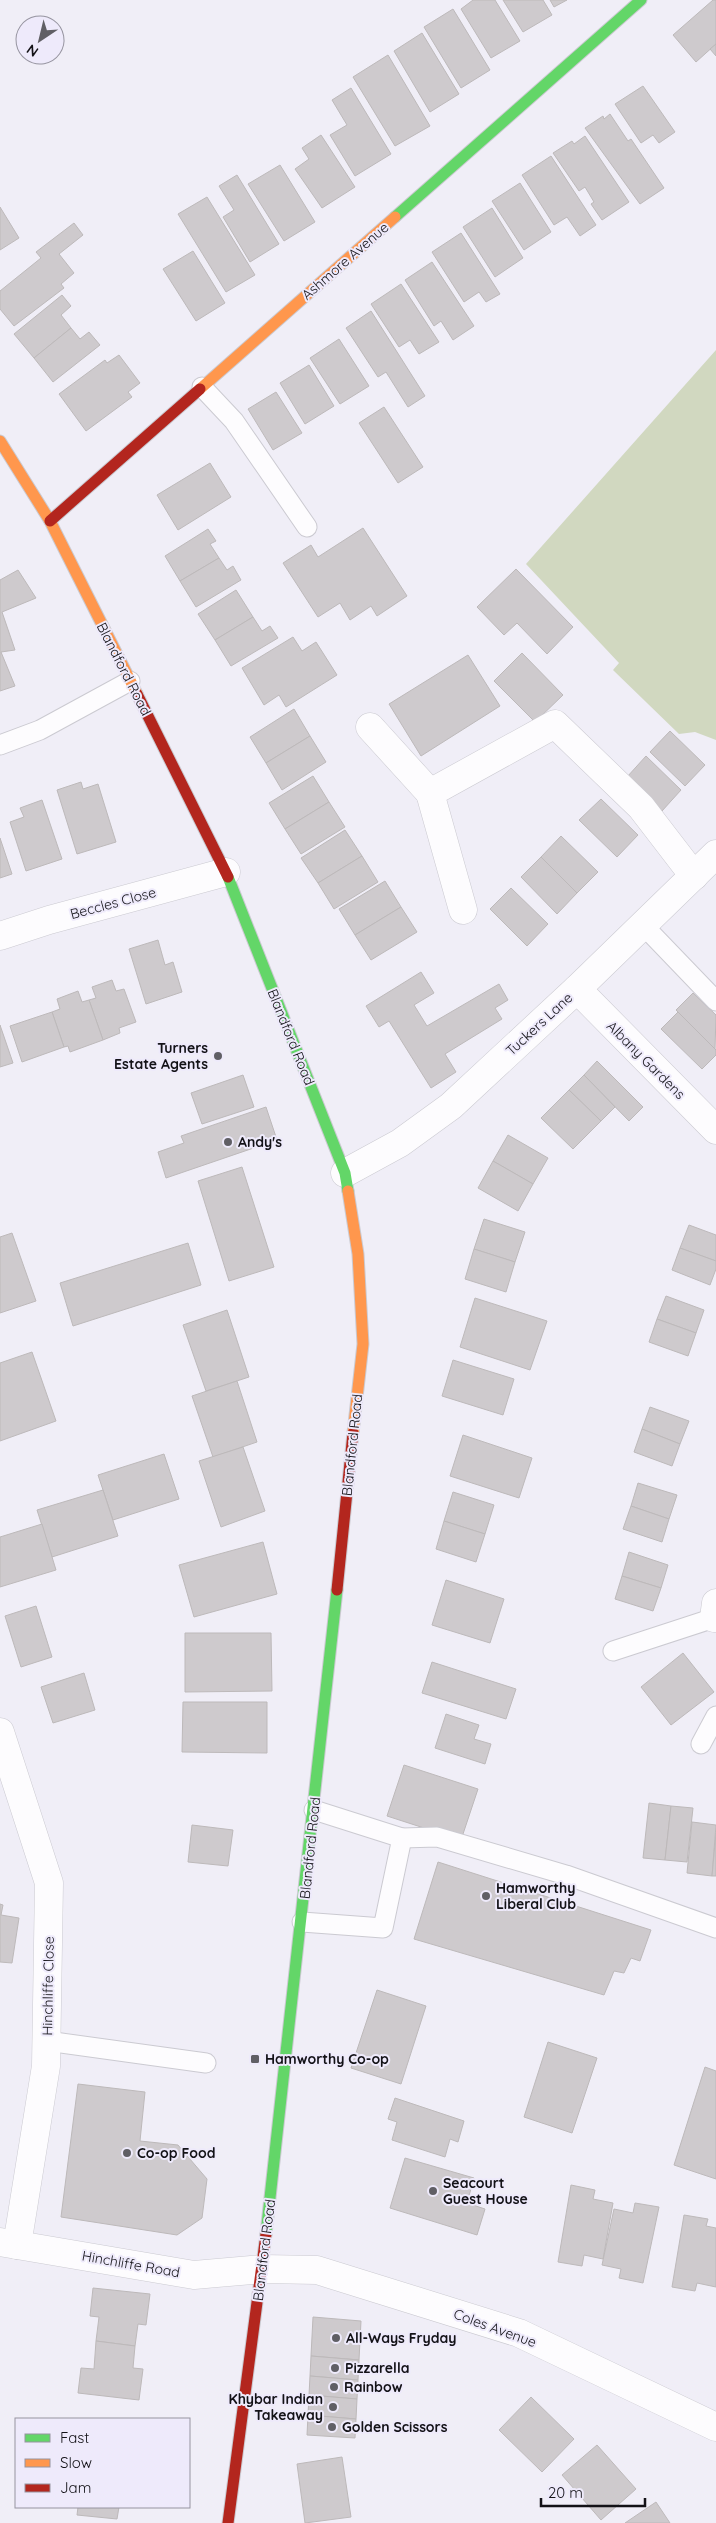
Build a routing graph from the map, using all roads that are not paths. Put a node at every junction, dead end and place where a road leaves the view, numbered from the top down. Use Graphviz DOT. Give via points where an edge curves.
graph roads {
  1 [pos="641,0"];
  2 [pos="202,387"];
  3 [pos="0,440"];
  4 [pos="50,522"];
  5 [pos="307,527"];
  6 [pos="130,681"];
  7 [pos="370,727"];
  8 [pos="0,745"];
  9 [pos="430,793"];
  10 [pos="716,854"];
  11 [pos="226,872"];
  12 [pos="694,876"];
  13 [pos="463,910"];
  14 [pos="643,925"];
  15 [pos="0,936"];
  16 [pos="577,990"];
  17 [pos="716,1001"];
  18 [pos="716,1130"];
  19 [pos="345,1173"];
  20 [pos="715,1614"];
  21 [pos="613,1651"];
  22 [pos="716,1716"];
  23 [pos="0,1732"];
  24 [pos="701,1744"];
  25 [pos="314,1810"];
  26 [pos="402,1838"];
  27 [pos="302,1922"];
  28 [pos="716,1928"];
  29 [pos="46,2041"];
  30 [pos="206,2063"];
  31 [pos="9,2244"];
  32 [pos="262,2269"];
  33 [pos="716,2427"];
  34 [pos="228,2523"];
  1 -- 2 [label="main road, Ashmore Avenue"];
  2 -- 4 [label="main road, Ashmore Avenue"];
  2 -- 5 [label="lane" via="234,421"];
  3 -- 4 [label="main road, Blandford Road"];
  4 -- 6 [label="main road, Blandford Road"];
  6 -- 8 [label="lane" via="40,730"];
  6 -- 11 [label="main road, Blandford Road"];
  7 -- 9 [label="street"];
  9 -- 12 [label="street" via="555,724 641,808"];
  9 -- 13 [label="street"];
  10 -- 12 [label="street, Tuckers Lane"];
  11 -- 15 [label="street, Beccles Close"];
  11 -- 19 [label="main road, Blandford Road"];
  12 -- 14 [label="street, Tuckers Lane"];
  14 -- 16 [label="street, Tuckers Lane"];
  14 -- 17 [label="lane"];
  16 -- 18 [label="street, Albany Gardens"];
  16 -- 19 [label="street, Tuckers Lane" via="451,1106 400,1143"];
  19 -- 25 [label="main road, Blandford Road" via="358,1254 363,1344"];
  20 -- 21 [label="lane"];
  22 -- 24 [label="lane"];
  23 -- 29 [label="street, Hinchliffe Close" via="49,1883"];
  25 -- 26 [label="lane"];
  25 -- 27 [label="main road, Blandford Road"];
  26 -- 27 [label="lane" via="383,1928"];
  26 -- 28 [label="lane" via="437,1837 566,1875"];
  27 -- 32 [label="main road, Blandford Road"];
  29 -- 30 [label="lane"];
  29 -- 31 [label="street, Hinchliffe Close" via="46,2066"];
  31 -- 32 [label="street, Hinchliffe Road" via="194,2275"];
  32 -- 33 [label="street, Coles Avenue" via="317,2270 519,2333"];
  32 -- 34 [label="main road, Blandford Road"];
}
